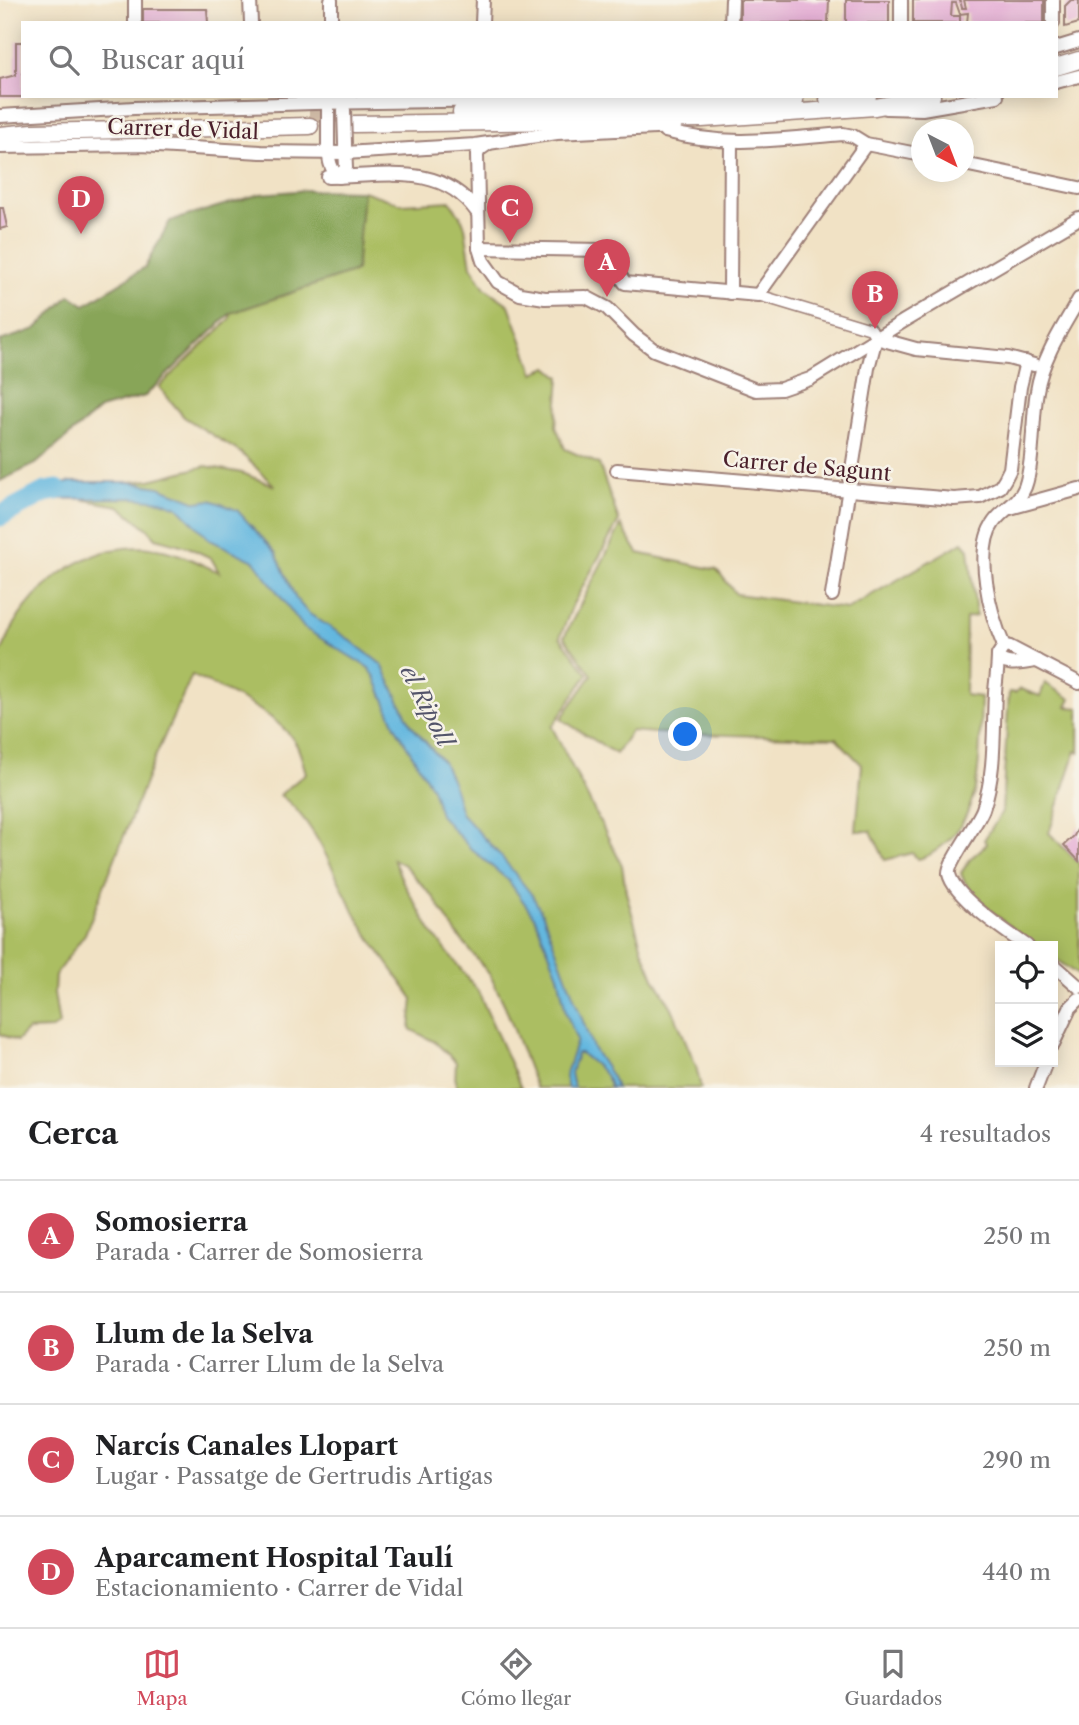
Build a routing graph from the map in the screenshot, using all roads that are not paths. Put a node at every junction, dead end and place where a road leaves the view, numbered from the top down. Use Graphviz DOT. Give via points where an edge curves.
graph roads {
  1 [pos="135,0"];
  2 [pos="250,0"];
  3 [pos="331,0"];
  4 [pos="483,0"];
  5 [pos="732,0"];
  6 [pos="901,0"];
  7 [pos="1053,0"];
  8 [pos="135,21"];
  9 [pos="251,21"];
  10 [pos="331,21"];
  11 [pos="482,21"];
  12 [pos="731,21"];
  13 [pos="901,21"];
  14 [pos="1054,21"];
  15 [pos="1079,41"];
  16 [pos="1058,47"];
  17 [pos="1079,51"];
  18 [pos="1058,56"];
  19 [pos="1079,60"];
  20 [pos="1058,66"];
  21 [pos="1079,76"];
  22 [pos="1058,81"];
  23 [pos="557,98"];
  24 [pos="738,98"];
  25 [pos="912,98"];
  26 [pos="985,98"];
  27 [pos="482,99"];
  28 [pos="251,101"];
  29 [pos="134,102"];
  30 [pos="871,102"];
  31 [pos="329,103"];
  32 [pos="768,103"];
  33 [pos="808,111"];
  34 [pos="350,113"];
  35 [pos="0,116"];
  36 [pos="0,124"];
  37 [pos="654,128"];
  38 [pos="0,135"];
  39 [pos="731,142"];
  40 [pos="489,143"];
  41 [pos="866,144"];
  42 [pos="0,147"];
  43 [pos="329,149"];
  44 [pos="345,149"];
  45 [pos="911,153"];
  46 [pos="974,166"];
  47 [pos="334,177"];
  48 [pos="1079,188"];
  49 [pos="477,212"];
  50 [pos="1079,218"];
  51 [pos="479,248"];
  52 [pos="730,293"];
  53 [pos="758,295"];
  54 [pos="1079,299"];
  55 [pos="876,338"];
  56 [pos="1026,362"];
  57 [pos="1043,368"];
  58 [pos="617,471"];
  59 [pos="849,488"];
  60 [pos="1079,489"];
  61 [pos="1010,508"];
  62 [pos="832,595"];
  63 [pos="1007,656"];
  64 [pos="1079,683"];
  65 [pos="1020,941"];
  66 [pos="1058,968"];
  67 [pos="1079,987"];
  68 [pos="1079,999"];
  69 [pos="1058,1033"];
  70 [pos="1044,1067"];
  71 [pos="1036,1088"];
  1 -- 8 [label="street"];
  2 -- 9 [label="street"];
  3 -- 10 [label="street"];
  4 -- 11 [label="street"];
  5 -- 12 [label="street"];
  6 -- 13 [label="street"];
  7 -- 14 [label="street"];
  15 -- 16 [label="street"];
  17 -- 18 [label="street"];
  19 -- 20 [label="street"];
  21 -- 22 [label="street"];
  23 -- 27 [label="street"];
  24 -- 32 [label="street"];
  25 -- 30 [label="street"];
  26 -- 30 [label="street" via="922,109"];
  27 -- 34 [label="street"];
  28 -- 29 [label="street"];
  28 -- 31 [label="street"];
  29 -- 35 [label="street"];
  30 -- 32 [label="street"];
  30 -- 33 [label="street"];
  31 -- 34 [label="street"];
  31 -- 43 [label="street, bridge"];
  32 -- 34 [label="street"];
  33 -- 34 [label="street" via="702,119"];
  33 -- 37 [label="street, Carrer de Vidal" via="735,124"];
  34 -- 44 [label="street, bridge"];
  36 -- 38 [label="street" via="309,121"];
  37 -- 39 [label="street" via="689,138"];
  37 -- 40 [label="street, Carrer de Vidal" via="557,133"];
  39 -- 41 [label="street" via="843,134"];
  39 -- 52 [label="street"];
  40 -- 44 [label="street, Carrer de Vidal" via="364,152"];
  40 -- 49 [label="street" via="478,152"];
  41 -- 45 [label="street"];
  41 -- 53 [label="street"];
  42 -- 43 [label="street, Carrer de Vidal"];
  43 -- 44 [label="street, Carrer de Vidal"];
  43 -- 47 [label="street"];
  44 -- 47 [label="street" via="346,168"];
  46 -- 48 [label="street"];
  47 -- 49 [label="street" via="429,177 458,192"];
  49 -- 51 [label="street"];
  50 -- 55 [label="street"];
  51 -- 52 [label="street" via="602,250 618,259 625,283"];
  51 -- 55 [label="street" via="491,273 506,288 545,298 586,297 607,308 654,350 757,390 781,389 810,379"];
  52 -- 53 [label="street"];
  53 -- 55 [label="street" via="870,329"];
  54 -- 57 [label="street"];
  55 -- 56 [label="street" via="916,349"];
  55 -- 59 [label="street"];
  56 -- 57 [label="street"];
  56 -- 59 [label="street, Carrer de Sagunt" via="1010,469 1000,487 966,499"];
  57 -- 61 [label="street" via="1027,477"];
  58 -- 59 [label="street, Carrer de Sagunt"];
  59 -- 62 [label="street"];
  60 -- 61 [label="street"];
  61 -- 63 [label="street" via="993,523 986,537 988,598"];
  63 -- 64 [label="street" via="1037,661"];
  63 -- 65 [label="street" via="995,691 987,795 978,821 949,866 951,878 968,900"];
  66 -- 67 [label="street"];
  68 -- 69 [label="street"];
  70 -- 71 [label="street"];
}
